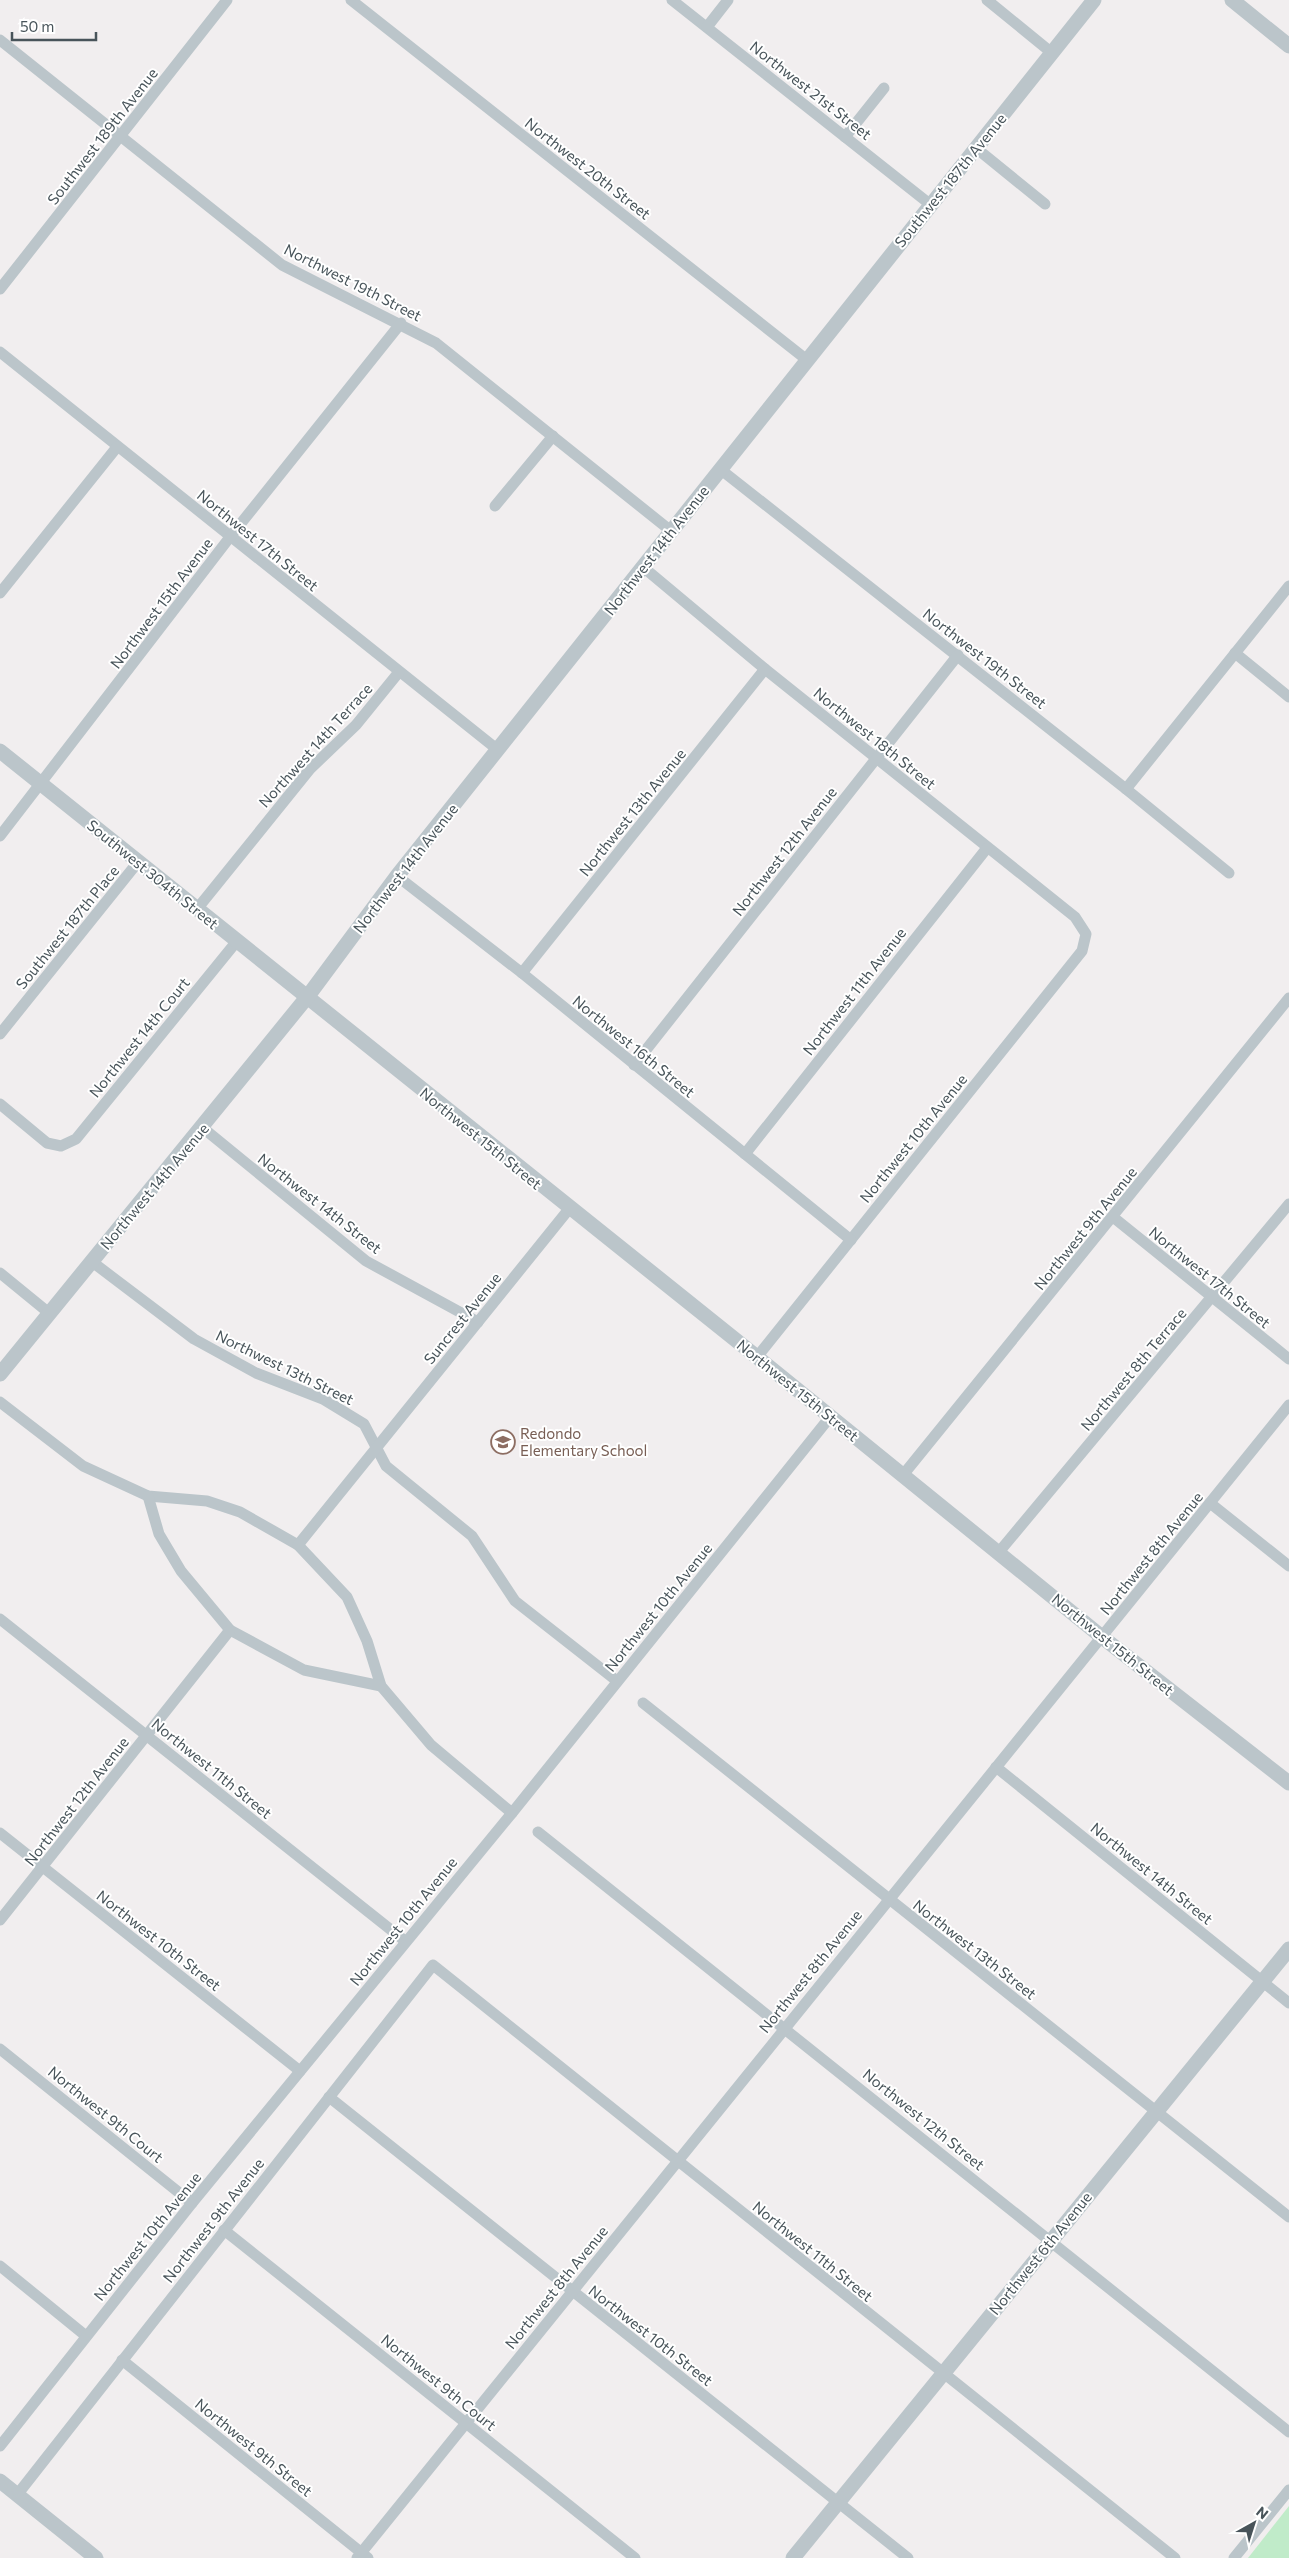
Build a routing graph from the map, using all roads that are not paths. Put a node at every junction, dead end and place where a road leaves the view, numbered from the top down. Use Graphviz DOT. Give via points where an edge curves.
graph roads {
  1 [pos="227,0"];
  2 [pos="351,0"];
  3 [pos="672,0"];
  4 [pos="728,0"];
  5 [pos="987,0"];
  6 [pos="1094,0"];
  7 [pos="1232,0"];
  8 [pos="707,28"];
  9 [pos="0,40"];
  10 [pos="1289,46"];
  11 [pos="1052,53"];
  12 [pos="884,88"];
  13 [pos="121,136"];
  14 [pos="846,137"];
  15 [pos="976,148"];
  16 [pos="931,204"];
  17 [pos="1044,204"];
  18 [pos="0,289"];
  19 [pos="401,323"];
  20 [pos="0,352"];
  21 [pos="807,360"];
  22 [pos="553,436"];
  23 [pos="117,447"];
  24 [pos="720,469"];
  25 [pos="495,506"];
  26 [pos="671,531"];
  27 [pos="230,537"];
  28 [pos="643,567"];
  29 [pos="1289,586"];
  30 [pos="0,593"];
  31 [pos="1235,653"];
  32 [pos="958,655"];
  33 [pos="765,669"];
  34 [pos="399,672"];
  35 [pos="1289,697"];
  36 [pos="498,750"];
  37 [pos="0,751"];
  38 [pos="877,758"];
  39 [pos="41,785"];
  40 [pos="1126,789"];
  41 [pos="0,836"];
  42 [pos="987,848"];
  43 [pos="138,862"];
  44 [pos="1229,874"];
  45 [pos="397,876"];
  46 [pos="197,909"];
  47 [pos="1086,934"];
  48 [pos="237,941"];
  49 [pos="522,973"];
  50 [pos="308,996"];
  51 [pos="1289,998"];
  52 [pos="0,1034"];
  53 [pos="634,1065"];
  54 [pos="0,1104"];
  55 [pos="202,1128"];
  56 [pos="744,1154"];
  57 [pos="1289,1204"];
  58 [pos="569,1209"];
  59 [pos="1113,1218"];
  60 [pos="851,1240"];
  61 [pos="91,1261"];
  62 [pos="0,1273"];
  63 [pos="1212,1298"];
  64 [pos="49,1313"];
  65 [pos="478,1322"];
  66 [pos="758,1357"];
  67 [pos="1289,1359"];
  68 [pos="0,1374"];
  69 [pos="0,1402"];
  70 [pos="1289,1406"];
  71 [pos="830,1417"];
  72 [pos="378,1447"];
  73 [pos="903,1475"];
  74 [pos="148,1496"];
  75 [pos="1210,1503"];
  76 [pos="298,1545"];
  77 [pos="999,1552"];
  78 [pos="1289,1566"];
  79 [pos="0,1619"];
  80 [pos="230,1630"];
  81 [pos="1102,1637"];
  82 [pos="617,1681"];
  83 [pos="381,1686"];
  84 [pos="644,1703"];
  85 [pos="147,1735"];
  86 [pos="996,1767"];
  87 [pos="1289,1783"];
  88 [pos="512,1813"];
  89 [pos="538,1832"];
  90 [pos="0,1833"];
  91 [pos="42,1867"];
  92 [pos="888,1899"];
  93 [pos="0,1920"];
  94 [pos="405,1941"];
  95 [pos="1289,1949"];
  96 [pos="433,1966"];
  97 [pos="1262,1981"];
  98 [pos="1289,2003"];
  99 [pos="784,2027"];
  100 [pos="0,2049"];
  101 [pos="300,2071"];
  102 [pos="329,2097"];
  103 [pos="1156,2112"];
  104 [pos="676,2161"];
  105 [pos="192,2203"];
  106 [pos="1289,2217"];
  107 [pos="224,2230"];
  108 [pos="1050,2240"];
  109 [pos="0,2266"];
  110 [pos="572,2292"];
  111 [pos="86,2336"];
  112 [pos="122,2360"];
  113 [pos="942,2373"];
  114 [pos="467,2424"];
  115 [pos="1289,2432"];
  116 [pos="0,2446"];
  117 [pos="0,2481"];
  118 [pos="1289,2490"];
  119 [pos="17,2495"];
  120 [pos="838,2502"];
  121 [pos="362,2556"];
  122 [pos="96,2558"];
  123 [pos="636,2558"];
  124 [pos="793,2558"];
  125 [pos="908,2558"];
  126 [pos="1175,2558"];
  127 [pos="1234,2558"];
  1 -- 13 [label="street, Southwest 189th Avenue"];
  2 -- 21 [label="street, Northwest 20th Street"];
  3 -- 8 [label="street, Northwest 21st Street"];
  4 -- 8 [label="street"];
  5 -- 11 [label="street"];
  6 -- 11 [label="street, Southwest 187th Avenue"];
  7 -- 10 [label="street"];
  8 -- 14 [label="street, Northwest 21st Street"];
  9 -- 13 [label="street, Northwest 19th Street"];
  11 -- 15 [label="street, Southwest 187th Avenue"];
  12 -- 14 [label="street"];
  13 -- 18 [label="street, Southwest 189th Avenue"];
  13 -- 19 [label="street, Northwest 19th Street" via="282,265"];
  14 -- 16 [label="street, Northwest 21st Street"];
  15 -- 16 [label="street, Southwest 187th Avenue"];
  15 -- 17 [label="street"];
  16 -- 21 [label="street, Southwest 187th Avenue"];
  19 -- 22 [label="street, Northwest 19th Street" via="436,343"];
  19 -- 27 [label="street, Northwest 15th Avenue"];
  20 -- 23 [label="street, Northwest 17th Street"];
  21 -- 24 [label="street, Northwest 14th Avenue"];
  22 -- 25 [label="street"];
  22 -- 26 [label="street, Northwest 19th Street"];
  23 -- 27 [label="street, Northwest 17th Street"];
  23 -- 30 [label="street"];
  24 -- 26 [label="street, Northwest 14th Avenue"];
  24 -- 32 [label="street, Northwest 19th Street"];
  26 -- 28 [label="street, Northwest 14th Avenue"];
  27 -- 34 [label="street, Northwest 17th Street"];
  27 -- 39 [label="street, Northwest 15th Avenue"];
  28 -- 33 [label="street, Northwest 18th Street"];
  28 -- 36 [label="street, Northwest 14th Avenue"];
  29 -- 31 [label="street"];
  31 -- 35 [label="street"];
  31 -- 40 [label="street"];
  32 -- 38 [label="street, Northwest 12th Avenue"];
  32 -- 40 [label="street, Northwest 19th Street"];
  33 -- 38 [label="street, Northwest 18th Street"];
  33 -- 49 [label="street, Northwest 13th Avenue"];
  34 -- 36 [label="street, Northwest 17th Street"];
  34 -- 46 [label="street, Northwest 14th Terrace" via="356,725 310,769"];
  36 -- 45 [label="street, Northwest 14th Avenue"];
  37 -- 39 [label="street, Southwest 304th Street"];
  38 -- 42 [label="street, Northwest 18th Street"];
  38 -- 53 [label="street, Northwest 12th Avenue"];
  39 -- 41 [label="street, Northwest 15th Avenue"];
  39 -- 43 [label="street, Southwest 304th Street"];
  40 -- 44 [label="street, Northwest 19th Street"];
  42 -- 47 [label="street, Northwest 18th Street" via="1075,916"];
  42 -- 56 [label="street, Northwest 11th Avenue"];
  43 -- 46 [label="street, Southwest 304th Street"];
  43 -- 52 [label="street, Southwest 187th Place"];
  45 -- 49 [label="street, Northwest 16th Street"];
  45 -- 50 [label="street, Northwest 14th Avenue"];
  46 -- 48 [label="street, Southwest 304th Street"];
  47 -- 60 [label="street, Northwest 10th Avenue" via="1082,950"];
  48 -- 50 [label="street, Southwest 304th Street"];
  48 -- 54 [label="street, Northwest 14th Court" via="76,1139 61,1146 47,1143"];
  49 -- 53 [label="street, Northwest 16th Street"];
  50 -- 55 [label="street, Northwest 14th Avenue"];
  50 -- 58 [label="street, Northwest 15th Street"];
  51 -- 59 [label="street, Northwest 9th Avenue"];
  53 -- 56 [label="street, Northwest 16th Street"];
  55 -- 61 [label="street, Northwest 14th Avenue"];
  55 -- 65 [label="street, Northwest 14th Street" via="366,1261"];
  56 -- 60 [label="street, Northwest 16th Street"];
  57 -- 63 [label="street, Northwest 8th Terrace"];
  58 -- 65 [label="street, Suncrest Avenue"];
  58 -- 66 [label="street, Northwest 15th Street"];
  59 -- 63 [label="street, Northwest 17th Street"];
  59 -- 73 [label="street, Northwest 9th Avenue"];
  60 -- 66 [label="street, Northwest 10th Avenue"];
  61 -- 64 [label="street, Northwest 14th Avenue"];
  61 -- 72 [label="street, Northwest 13th Street" via="194,1339 256,1373 323,1399 364,1424"];
  62 -- 64 [label="street"];
  63 -- 67 [label="street, Northwest 17th Street"];
  63 -- 77 [label="street, Northwest 8th Terrace"];
  64 -- 68 [label="street, Northwest 14th Avenue"];
  65 -- 72 [label="street, Suncrest Avenue"];
  66 -- 71 [label="street, Northwest 15th Street"];
  69 -- 74 [label="street" via="84,1466"];
  70 -- 75 [label="street, Northwest 8th Avenue"];
  71 -- 73 [label="street, Northwest 15th Street"];
  71 -- 82 [label="street, Northwest 10th Avenue"];
  72 -- 76 [label="street"];
  72 -- 82 [label="street, Northwest 13th Street" via="386,1466 472,1536 515,1601"];
  73 -- 77 [label="street, Northwest 15th Street"];
  74 -- 76 [label="street" via="207,1501 232,1509"];
  74 -- 80 [label="street" via="159,1534 180,1571"];
  75 -- 78 [label="street"];
  75 -- 81 [label="street, Northwest 8th Avenue"];
  76 -- 83 [label="street" via="347,1597"];
  77 -- 81 [label="street, Northwest 15th Street"];
  79 -- 85 [label="street, Northwest 11th Street"];
  80 -- 83 [label="street" via="304,1670"];
  80 -- 85 [label="street, Northwest 12th Avenue"];
  81 -- 86 [label="street, Northwest 8th Avenue"];
  81 -- 87 [label="street, Northwest 15th Street"];
  82 -- 88 [label="street, Northwest 10th Avenue"];
  83 -- 88 [label="street" via="431,1745"];
  84 -- 92 [label="street, Northwest 13th Street"];
  85 -- 91 [label="street, Northwest 12th Avenue"];
  85 -- 94 [label="street, Northwest 11th Street"];
  86 -- 92 [label="street, Northwest 8th Avenue"];
  86 -- 97 [label="street, Northwest 14th Street"];
  88 -- 94 [label="street, Northwest 10th Avenue"];
  89 -- 99 [label="street, Northwest 12th Street"];
  90 -- 91 [label="street, Northwest 10th Street"];
  91 -- 93 [label="street, Northwest 12th Avenue"];
  91 -- 101 [label="street, Northwest 10th Street"];
  92 -- 99 [label="street, Northwest 8th Avenue"];
  92 -- 103 [label="street, Northwest 13th Street"];
  94 -- 101 [label="street, Northwest 10th Avenue"];
  95 -- 97 [label="street, Northwest 6th Avenue"];
  96 -- 102 [label="street, Northwest 9th Avenue"];
  96 -- 104 [label="street, Northwest 11th Street"];
  97 -- 98 [label="street, Northwest 14th Street"];
  97 -- 103 [label="street, Northwest 6th Avenue"];
  99 -- 104 [label="street, Northwest 8th Avenue"];
  99 -- 108 [label="street, Northwest 12th Street"];
  100 -- 105 [label="street, Northwest 9th Court"];
  101 -- 105 [label="street, Northwest 10th Avenue"];
  102 -- 107 [label="street, Northwest 9th Avenue"];
  102 -- 110 [label="street, Northwest 10th Street"];
  103 -- 106 [label="street, Northwest 13th Street"];
  103 -- 108 [label="street, Northwest 6th Avenue"];
  104 -- 110 [label="street, Northwest 8th Avenue"];
  104 -- 113 [label="street, Northwest 11th Street"];
  105 -- 111 [label="street, Northwest 10th Avenue"];
  107 -- 112 [label="street, Northwest 9th Avenue"];
  107 -- 114 [label="street, Northwest 9th Court"];
  108 -- 113 [label="street, Northwest 6th Avenue"];
  108 -- 115 [label="street, Northwest 12th Street"];
  109 -- 111 [label="street"];
  110 -- 114 [label="street, Northwest 8th Avenue"];
  110 -- 120 [label="street, Northwest 10th Street"];
  111 -- 116 [label="street, Northwest 10th Avenue"];
  112 -- 119 [label="street, Northwest 9th Avenue"];
  112 -- 121 [label="street, Northwest 9th Street"];
  113 -- 120 [label="street, Northwest 6th Avenue"];
  113 -- 126 [label="street, Northwest 11th Street"];
  114 -- 121 [label="street, Northwest 8th Avenue"];
  114 -- 123 [label="street, Northwest 9th Court"];
  117 -- 119 [label="street"];
  118 -- 127 [label="street"];
  119 -- 122 [label="street"];
  120 -- 124 [label="street, Northwest 6th Avenue"];
  120 -- 125 [label="street, Northwest 10th Street"];
}
